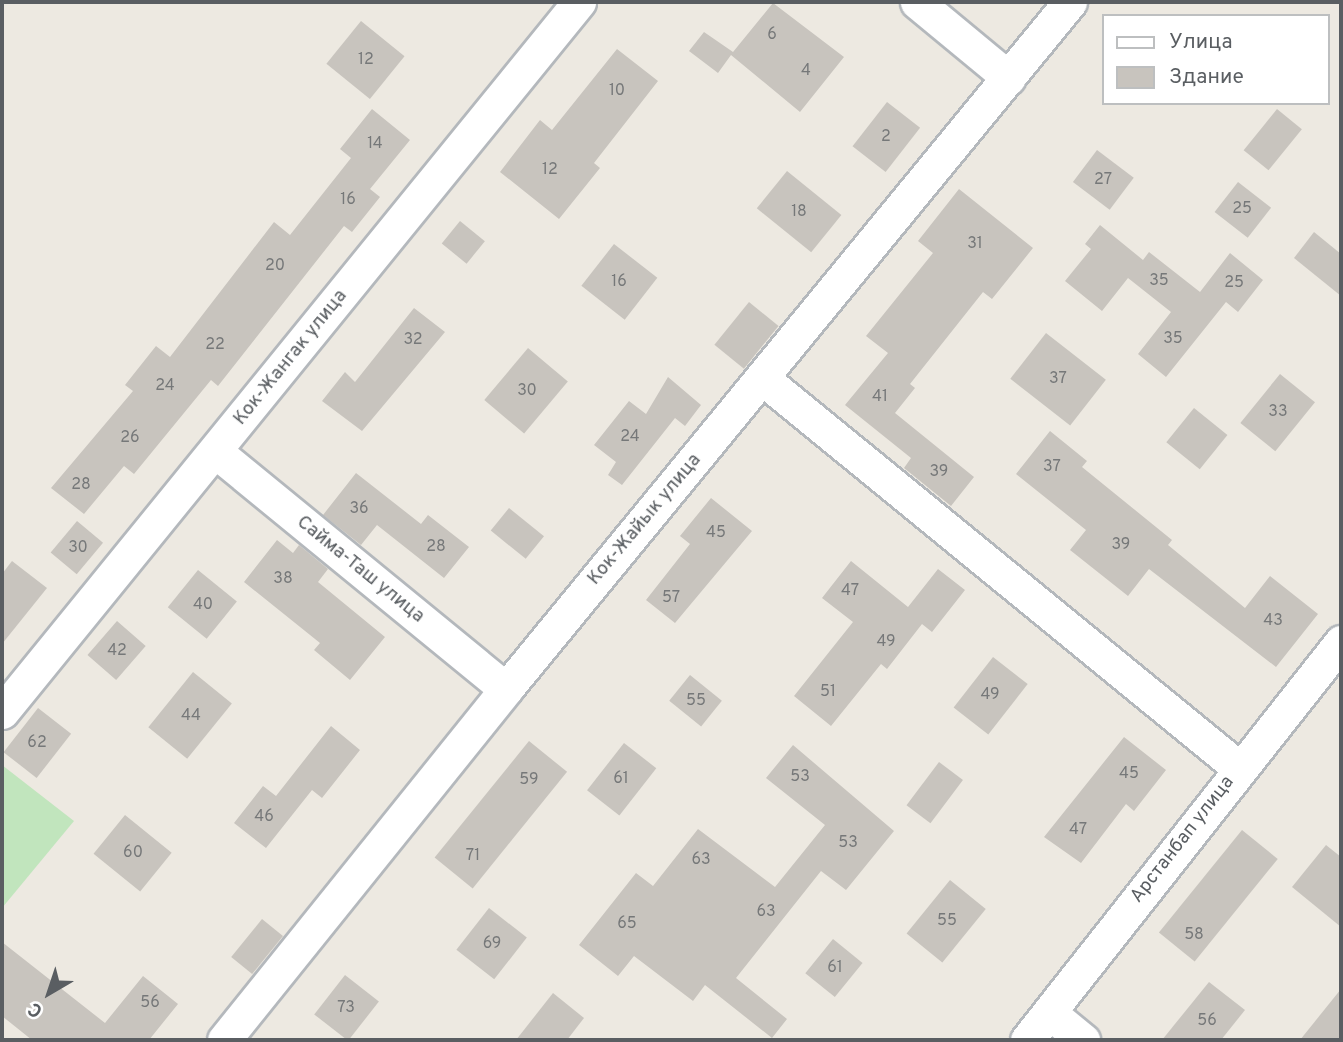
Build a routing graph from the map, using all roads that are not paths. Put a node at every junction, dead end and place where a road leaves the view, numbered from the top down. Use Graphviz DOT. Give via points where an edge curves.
graph roads {
  1 [pos="579,2"];
  2 [pos="917,2"];
  3 [pos="1070,2"];
  4 [pos="1009,78"];
  5 [pos="762,378"];
  6 [pos="215,451"];
  7 [pos="1341,642"];
  8 [pos="506,689"];
  9 [pos="2,712"];
  10 [pos="1239,768"];
  11 [pos="1050,1013"];
  12 [pos="224,1040"];
  13 [pos="1027,1040"];
  14 [pos="1083,1040"];
  1 -- 6 [label="street, Кок-Жангак улица"];
  2 -- 4 [label="street"];
  3 -- 4 [label="street, Кок-Жайык улица"];
  4 -- 5 [label="street, Кок-Жайык улица"];
  5 -- 8 [label="street, Кок-Жайык улица"];
  5 -- 10 [label="street"];
  6 -- 8 [label="street, Сайма-Таш улица"];
  6 -- 9 [label="street, Кок-Жангак улица"];
  7 -- 10 [label="street, Арстанбап улица"];
  8 -- 12 [label="street, Кок-Жайык улица"];
  10 -- 11 [label="street, Арстанбап улица"];
  11 -- 13 [label="street, Арстанбап улица"];
  11 -- 14 [label="street"];
}
